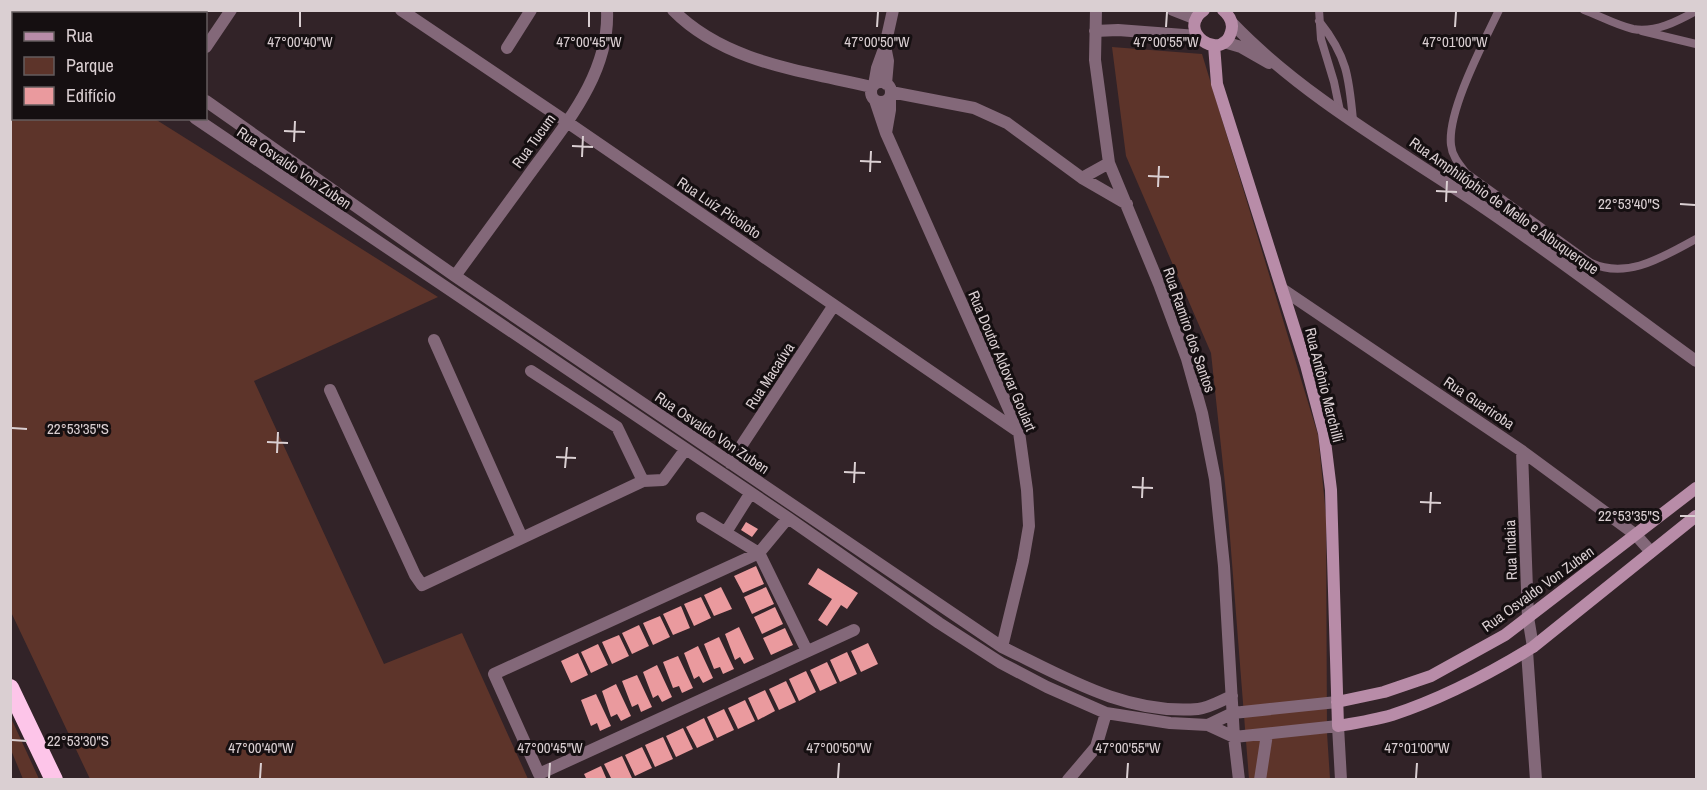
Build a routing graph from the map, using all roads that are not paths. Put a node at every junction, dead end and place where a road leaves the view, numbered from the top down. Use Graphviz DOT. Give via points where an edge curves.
graph roads {
  1 [pos="231,10"];
  2 [pos="401,10"];
  3 [pos="531,10"];
  4 [pos="607,10"];
  5 [pos="673,10"];
  6 [pos="893,10"];
  7 [pos="1096,10"];
  8 [pos="1173,10"];
  9 [pos="1319,10"];
  10 [pos="1499,10"];
  11 [pos="1584,10"];
  12 [pos="1224,11"];
  13 [pos="1696,11"];
  14 [pos="1198,13"];
  15 [pos="1319,21"];
  16 [pos="1232,22"];
  17 [pos="1635,29"];
  18 [pos="1095,31"];
  19 [pos="1197,36"];
  20 [pos="1219,44"];
  21 [pos="1696,44"];
  22 [pos="207,46"];
  23 [pos="507,48"];
  24 [pos="1293,77"];
  25 [pos="883,89"];
  26 [pos="207,102"];
  27 [pos="1340,111"];
  28 [pos="198,120"];
  29 [pos="1353,120"];
  30 [pos="567,122"];
  31 [pos="886,133"];
  32 [pos="1109,163"];
  33 [pos="1082,178"];
  34 [pos="1127,204"];
  35 [pos="1696,238"];
  36 [pos="455,276"];
  37 [pos="1282,289"];
  38 [pos="834,305"];
  39 [pos="434,340"];
  40 [pos="1696,361"];
  41 [pos="531,371"];
  42 [pos="330,390"];
  43 [pos="1019,432"];
  44 [pos="685,450"];
  45 [pos="1522,451"];
  46 [pos="730,463"];
  47 [pos="643,481"];
  48 [pos="1696,488"];
  49 [pos="750,494"];
  50 [pos="1696,516"];
  51 [pos="702,518"];
  52 [pos="788,518"];
  53 [pos="726,532"];
  54 [pos="1636,536"];
  55 [pos="522,538"];
  56 [pos="1651,552"];
  57 [pos="759,553"];
  58 [pos="1528,617"];
  59 [pos="854,630"];
  60 [pos="1002,647"];
  61 [pos="1530,649"];
  62 [pos="807,651"];
  63 [pos="10,688"];
  64 [pos="1232,696"];
  65 [pos="1337,702"];
  66 [pos="1106,713"];
  67 [pos="1233,713"];
  68 [pos="1208,725"];
  69 [pos="1338,726"];
  70 [pos="1267,734"];
  71 [pos="1234,737"];
  72 [pos="54,780"];
  73 [pos="1068,780"];
  74 [pos="1239,780"];
  75 [pos="1260,780"];
  76 [pos="1341,780"];
  77 [pos="1536,780"];
  1 -- 22 [label="street"];
  2 -- 30 [label="street, Rua Luíz Picoloto"];
  3 -- 23 [label="street"];
  4 -- 30 [label="street, Rua Tucum" via="599,62"];
  5 -- 25 [label="street" via="705,36 741,55"];
  6 -- 25 [label="street" via="885,46 888,61"];
  7 -- 18 [label="street, Rua Ramiro dos Santos"];
  8 -- 14 [label="street"];
  9 -- 15 [label="lane"];
  10 -- 35 [label="lane" via="1478,52 1451,129 1455,159 1466,173 1603,269 1650,263"];
  11 -- 17 [label="lane"];
  12 -- 16 [label="street"];
  13 -- 17 [label="lane" via="1659,27"];
  14 -- 19 [label="street" via="1194,28"];
  15 -- 27 [label="lane"];
  15 -- 29 [label="lane" via="1341,51 1349,77"];
  16 -- 20 [label="street" via="1231,33"];
  16 -- 24 [label="street, Rua Amphilóphio de Mello e Albuquerque"];
  17 -- 21 [label="lane"];
  18 -- 19 [label="street"];
  18 -- 32 [label="street, Rua Ramiro dos Santos" via="1095,60"];
  19 -- 20 [label="street" via="1207,44"];
  20 -- 24 [label="street, Rua Amphilóphio de Mello e Albuquerque" via="1241,47"];
  20 -- 37 [label="street, Rua Antônio Marchilli" via="1217,84"];
  24 -- 27 [label="street, Rua Amphilóphio de Mello e Albuquerque"];
  25 -- 31 [label="street" via="890,110"];
  25 -- 31 [label="street, Rua Doutor Aldovar Goulart" via="872,97"];
  25 -- 33 [label="street" via="974,108 1007,123"];
  26 -- 36 [label="street, Rua Osvaldo Von Zuben"];
  27 -- 29 [label="street, Rua Amphilóphio de Mello e Albuquerque"];
  28 -- 44 [label="street, Rua Osvaldo Von Zuben"];
  29 -- 40 [label="street, Rua Amphilóphio de Mello e Albuquerque" via="1481,206"];
  30 -- 36 [label="street, Rua Tucum"];
  30 -- 38 [label="street, Rua Luíz Picoloto"];
  31 -- 43 [label="street, Rua Doutor Aldovar Goulart"];
  32 -- 33 [label="street"];
  32 -- 34 [label="street, Rua Ramiro dos Santos"];
  33 -- 34 [label="street"];
  34 -- 64 [label="street, Rua Ramiro dos Santos" via="1187,359 1202,413 1215,479"];
  36 -- 46 [label="street, Rua Osvaldo Von Zuben"];
  37 -- 45 [label="street, Rua Guariroba"];
  37 -- 65 [label="street, Rua Antônio Marchilli" via="1324,433 1331,490"];
  38 -- 43 [label="street, Rua Luíz Picoloto"];
  38 -- 46 [label="street, Rua Macaúva"];
  39 -- 55 [label="street"];
  41 -- 47 [label="street" via="617,427"];
  42 -- 55 [label="street" via="422,585"];
  43 -- 60 [label="street, Rua Doutor Aldovar Goulart" via="1029,526"];
  44 -- 47 [label="street" via="663,480"];
  44 -- 49 [label="street, Rua Osvaldo Von Zuben"];
  45 -- 54 [label="street, Rua Guariroba"];
  45 -- 58 [label="street, Rua Indaia"];
  46 -- 60 [label="street, Rua Osvaldo Von Zuben"];
  47 -- 55 [label="street"];
  48 -- 54 [label="street, Rua Osvaldo Von Zuben"];
  49 -- 52 [label="street, Rua Osvaldo Von Zuben"];
  49 -- 53 [label="street"];
  50 -- 56 [label="street, Rua Osvaldo Von Zuben"];
  51 -- 53 [label="street"];
  52 -- 57 [label="street"];
  52 -- 66 [label="street, Rua Osvaldo Von Zuben" via="1001,663"];
  53 -- 57 [label="street"];
  54 -- 56 [label="street, Rua Guariroba"];
  54 -- 58 [label="street, Rua Osvaldo Von Zuben"];
  56 -- 61 [label="street, Rua Osvaldo Von Zuben"];
  57 -- 62 [label="street"];
  57 -- 62 [label="street" via="494,674 539,774"];
  58 -- 61 [label="street, Rua Indaia"];
  58 -- 65 [label="street, Rua Osvaldo Von Zuben" via="1505,635 1431,676"];
  59 -- 62 [label="street"];
  60 -- 64 [label="street, Rua Osvaldo Von Zuben" via="1126,703 1200,709"];
  61 -- 69 [label="street, Rua Osvaldo Von Zuben" via="1440,696 1390,715"];
  61 -- 77 [label="street, Rua Indaia"];
  63 -- 72 [label="highway"];
  64 -- 67 [label="street, Rua Ramiro dos Santos"];
  65 -- 67 [label="street, Rua Osvaldo Von Zuben"];
  65 -- 69 [label="street, Rua Antônio Marchilli"];
  66 -- 68 [label="street, Rua Osvaldo Von Zuben"];
  66 -- 73 [label="street" via="1096,747"];
  67 -- 68 [label="street, Rua Osvaldo Von Zuben"];
  67 -- 71 [label="street, Rua Ramiro dos Santos"];
  68 -- 71 [label="street, Rua Osvaldo Von Zuben"];
  69 -- 70 [label="street, Rua Osvaldo Von Zuben"];
  69 -- 76 [label="street, Rua Antônio Marchilli"];
  70 -- 71 [label="street, Rua Osvaldo Von Zuben"];
  70 -- 75 [label="street"];
  71 -- 74 [label="street, Rua Ramiro dos Santos"];
}
